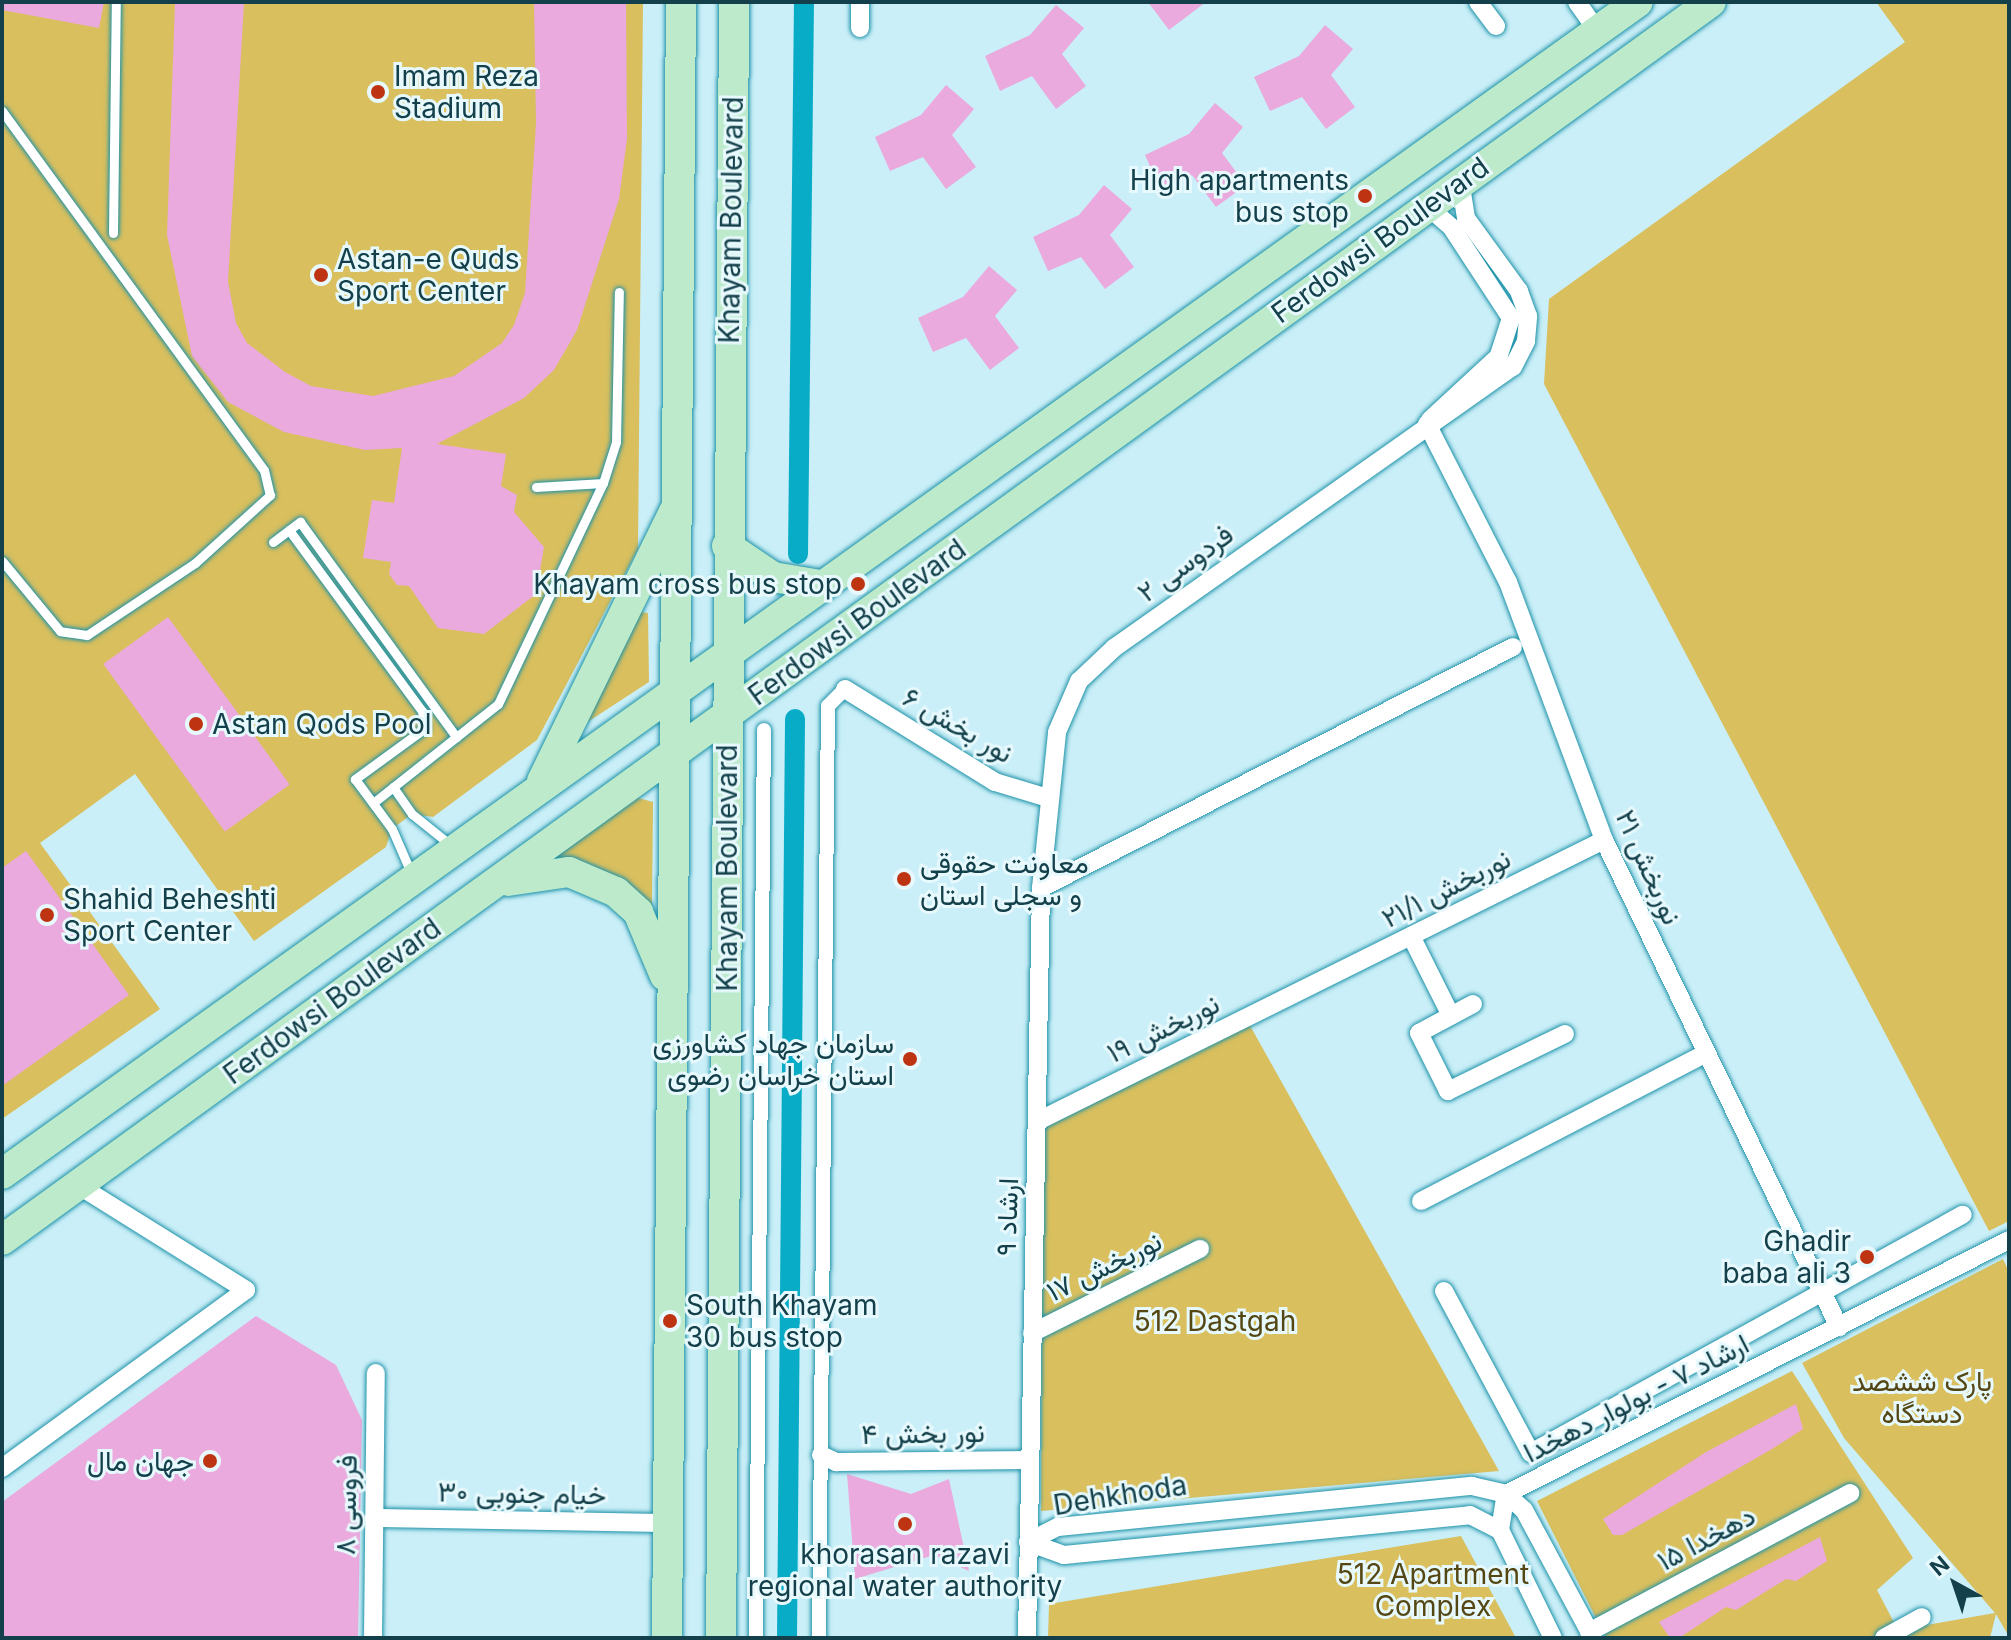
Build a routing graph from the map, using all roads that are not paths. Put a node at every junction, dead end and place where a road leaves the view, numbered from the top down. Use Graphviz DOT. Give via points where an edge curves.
graph roads {
  1 [pos="116,2"];
  2 [pos="681,2"];
  3 [pos="734,2"];
  4 [pos="860,2"];
  5 [pos="1478,2"];
  6 [pos="1577,2"];
  7 [pos="1638,2"];
  8 [pos="1711,2"];
  9 [pos="1496,26"];
  10 [pos="860,28"];
  11 [pos="1597,31"];
  12 [pos="2,111"];
  13 [pos="1460,181"];
  14 [pos="1426,205"];
  15 [pos="113,233"];
  16 [pos="619,292"];
  17 [pos="1427,424"];
  18 [pos="603,483"];
  19 [pos="536,487"];
  20 [pos="677,506"];
  21 [pos="289,530"];
  22 [pos="273,542"];
  23 [pos="727,546"];
  24 [pos="2,561"];
  25 [pos="820,585"];
  26 [pos="1513,647"];
  27 [pos="730,650"];
  28 [pos="676,688"];
  29 [pos="845,689"];
  30 [pos="728,717"];
  31 [pos="764,730"];
  32 [pos="456,737"];
  33 [pos="674,754"];
  34 [pos="539,785"];
  35 [pos="393,787"];
  36 [pos="1048,798"];
  37 [pos="373,803"];
  38 [pos="1604,840"];
  39 [pos="455,848"];
  40 [pos="414,878"];
  41 [pos="495,884"];
  42 [pos="1041,888"];
  43 [pos="1411,936"];
  44 [pos="1313,986"];
  45 [pos="1473,1004"];
  46 [pos="672,1006"];
  47 [pos="1451,1016"];
  48 [pos="1565,1034"];
  49 [pos="1704,1054"];
  50 [pos="1038,1121"];
  51 [pos="2,1174"];
  52 [pos="78,1185"];
  53 [pos="1421,1201"];
  54 [pos="1963,1215"];
  55 [pos="2,1240"];
  56 [pos="2009,1240"];
  57 [pos="1200,1249"];
  58 [pos="1444,1291"];
  59 [pos="1821,1293"];
  60 [pos="1831,1331"];
  61 [pos="1032,1333"];
  62 [pos="376,1373"];
  63 [pos="821,1455"];
  64 [pos="1028,1460"];
  65 [pos="2,1468"];
  66 [pos="1850,1493"];
  67 [pos="1506,1494"];
  68 [pos="374,1518"];
  69 [pos="668,1523"];
  70 [pos="1500,1530"];
  71 [pos="1028,1542"];
  72 [pos="1922,1617"];
  73 [pos="1591,1635"];
  74 [pos="373,1638"];
  75 [pos="667,1638"];
  76 [pos="721,1638"];
  77 [pos="756,1638"];
  78 [pos="819,1638"];
  79 [pos="1027,1638"];
  80 [pos="1553,1638"];
  81 [pos="1884,1638"];
  1 -- 15 [label="lane"];
  2 -- 20 [label="main road, Khayam Boulevard"];
  3 -- 23 [label="main road, Khayam Boulevard"];
  4 -- 10 [label="street"];
  5 -- 9 [label="street"];
  6 -- 11 [label="street"];
  7 -- 11 [label="main road, Ferdowsi Boulevard"];
  8 -- 13 [label="main road, Ferdowsi Boulevard"];
  11 -- 25 [label="main road, Ferdowsi Boulevard"];
  12 -- 24 [label="lane" via="264,470 270,495 195,563 74,638 41,612"];
  13 -- 14 [label="main road, Ferdowsi Boulevard"];
  13 -- 17 [label="street, فردوسی ۲" via="1466,218 1519,291 1528,316 1526,341 1513,367 1463,407"];
  14 -- 17 [label="street, فردوسی ۲" via="1452,228 1511,318 1499,356"];
  14 -- 30 [label="main road, Ferdowsi Boulevard"];
  16 -- 18 [label="lane" via="616,442"];
  17 -- 36 [label="street, فردوسی ۲" via="1114,648 1079,681 1057,732"];
  17 -- 38 [label="street, نوربخش ۲۱" via="1508,582"];
  18 -- 19 [label="lane"];
  18 -- 32 [label="lane" via="498,704"];
  20 -- 28 [label="main road, Khayam Boulevard"];
  20 -- 34 [label="main road"];
  21 -- 22 [label="lane"];
  21 -- 32 [label="lane" via="300,522"];
  21 -- 37 [label="lane" via="422,711 425,728 355,779"];
  23 -- 25 [label="main road" via="773,577"];
  23 -- 27 [label="main road, Khayam Boulevard"];
  25 -- 27 [label="main road, Ferdowsi Boulevard"];
  26 -- 42 [label="street"];
  27 -- 28 [label="main road, Ferdowsi Boulevard"];
  27 -- 30 [label="main road, Khayam Boulevard"];
  28 -- 33 [label="main road, Khayam Boulevard"];
  28 -- 34 [label="main road, Ferdowsi Boulevard"];
  29 -- 36 [label="street, نور بخش ۶" via="995,782"];
  29 -- 63 [label="street" via="828,706"];
  30 -- 33 [label="main road, Ferdowsi Boulevard"];
  30 -- 76 [label="main road, Khayam Boulevard"];
  31 -- 77 [label="street"];
  32 -- 35 [label="lane"];
  33 -- 41 [label="main road, Ferdowsi Boulevard"];
  33 -- 46 [label="main road, Khayam Boulevard"];
  34 -- 39 [label="main road, Ferdowsi Boulevard"];
  35 -- 37 [label="lane"];
  35 -- 39 [label="lane" via="412,814"];
  36 -- 42 [label="street, ارشاد ۹"];
  37 -- 40 [label="lane"];
  38 -- 43 [label="street, نوربخش ۲۱/۱"];
  38 -- 49 [label="street, نوربخش ۲۱"];
  39 -- 40 [label="main road, Ferdowsi Boulevard"];
  40 -- 51 [label="main road, Ferdowsi Boulevard"];
  41 -- 46 [label="main road" via="569,872 616,892 638,912 653,942"];
  41 -- 52 [label="main road, Ferdowsi Boulevard"];
  42 -- 50 [label="street, ارشاد ۹"];
  43 -- 44 [label="street, نوربخش ۲۱/۱"];
  43 -- 47 [label="street"];
  44 -- 50 [label="street, نوربخش ۱۹"];
  45 -- 47 [label="street"];
  46 -- 69 [label="main road, Khayam Boulevard"];
  47 -- 48 [label="street" via="1419,1033 1448,1091"];
  49 -- 53 [label="street"];
  49 -- 59 [label="street, نوربخش ۲۱"];
  50 -- 61 [label="street, ارشاد ۹"];
  52 -- 55 [label="main road, Ferdowsi Boulevard"];
  52 -- 65 [label="street" via="246,1290"];
  54 -- 59 [label="street"];
  56 -- 60 [label="street, ارشاد ۷ - بولوار دهخدا"];
  57 -- 61 [label="street, نوربخش ۱۷"];
  58 -- 59 [label="street" via="1531,1453"];
  59 -- 60 [label="street, نوربخش ۲۱"];
  60 -- 67 [label="street, ارشاد ۷ - بولوار دهخدا"];
  61 -- 64 [label="street, ارشاد ۹"];
  62 -- 68 [label="street, فروسی ۸"];
  63 -- 64 [label="street, نور بخش ۴" via="836,1462"];
  63 -- 78 [label="street"];
  64 -- 71 [label="street, ارشاد ۹"];
  66 -- 73 [label="street, دهخدا ۱۵"];
  67 -- 70 [label="street, ارشاد ۷ - بولوار دهخدا"];
  67 -- 71 [label="street, Dehkhoda" via="1472,1486 1311,1498 1058,1527"];
  67 -- 73 [label="street" via="1524,1510"];
  68 -- 69 [label="street, خیام جنوبی ۳۰"];
  68 -- 74 [label="street, فروسی ۸"];
  69 -- 75 [label="main road, Khayam Boulevard"];
  70 -- 71 [label="street, Dehkhoda" via="1470,1515 1064,1555"];
  70 -- 80 [label="street"];
  71 -- 79 [label="street, ارشاد ۹"];
  72 -- 81 [label="street"];
}
